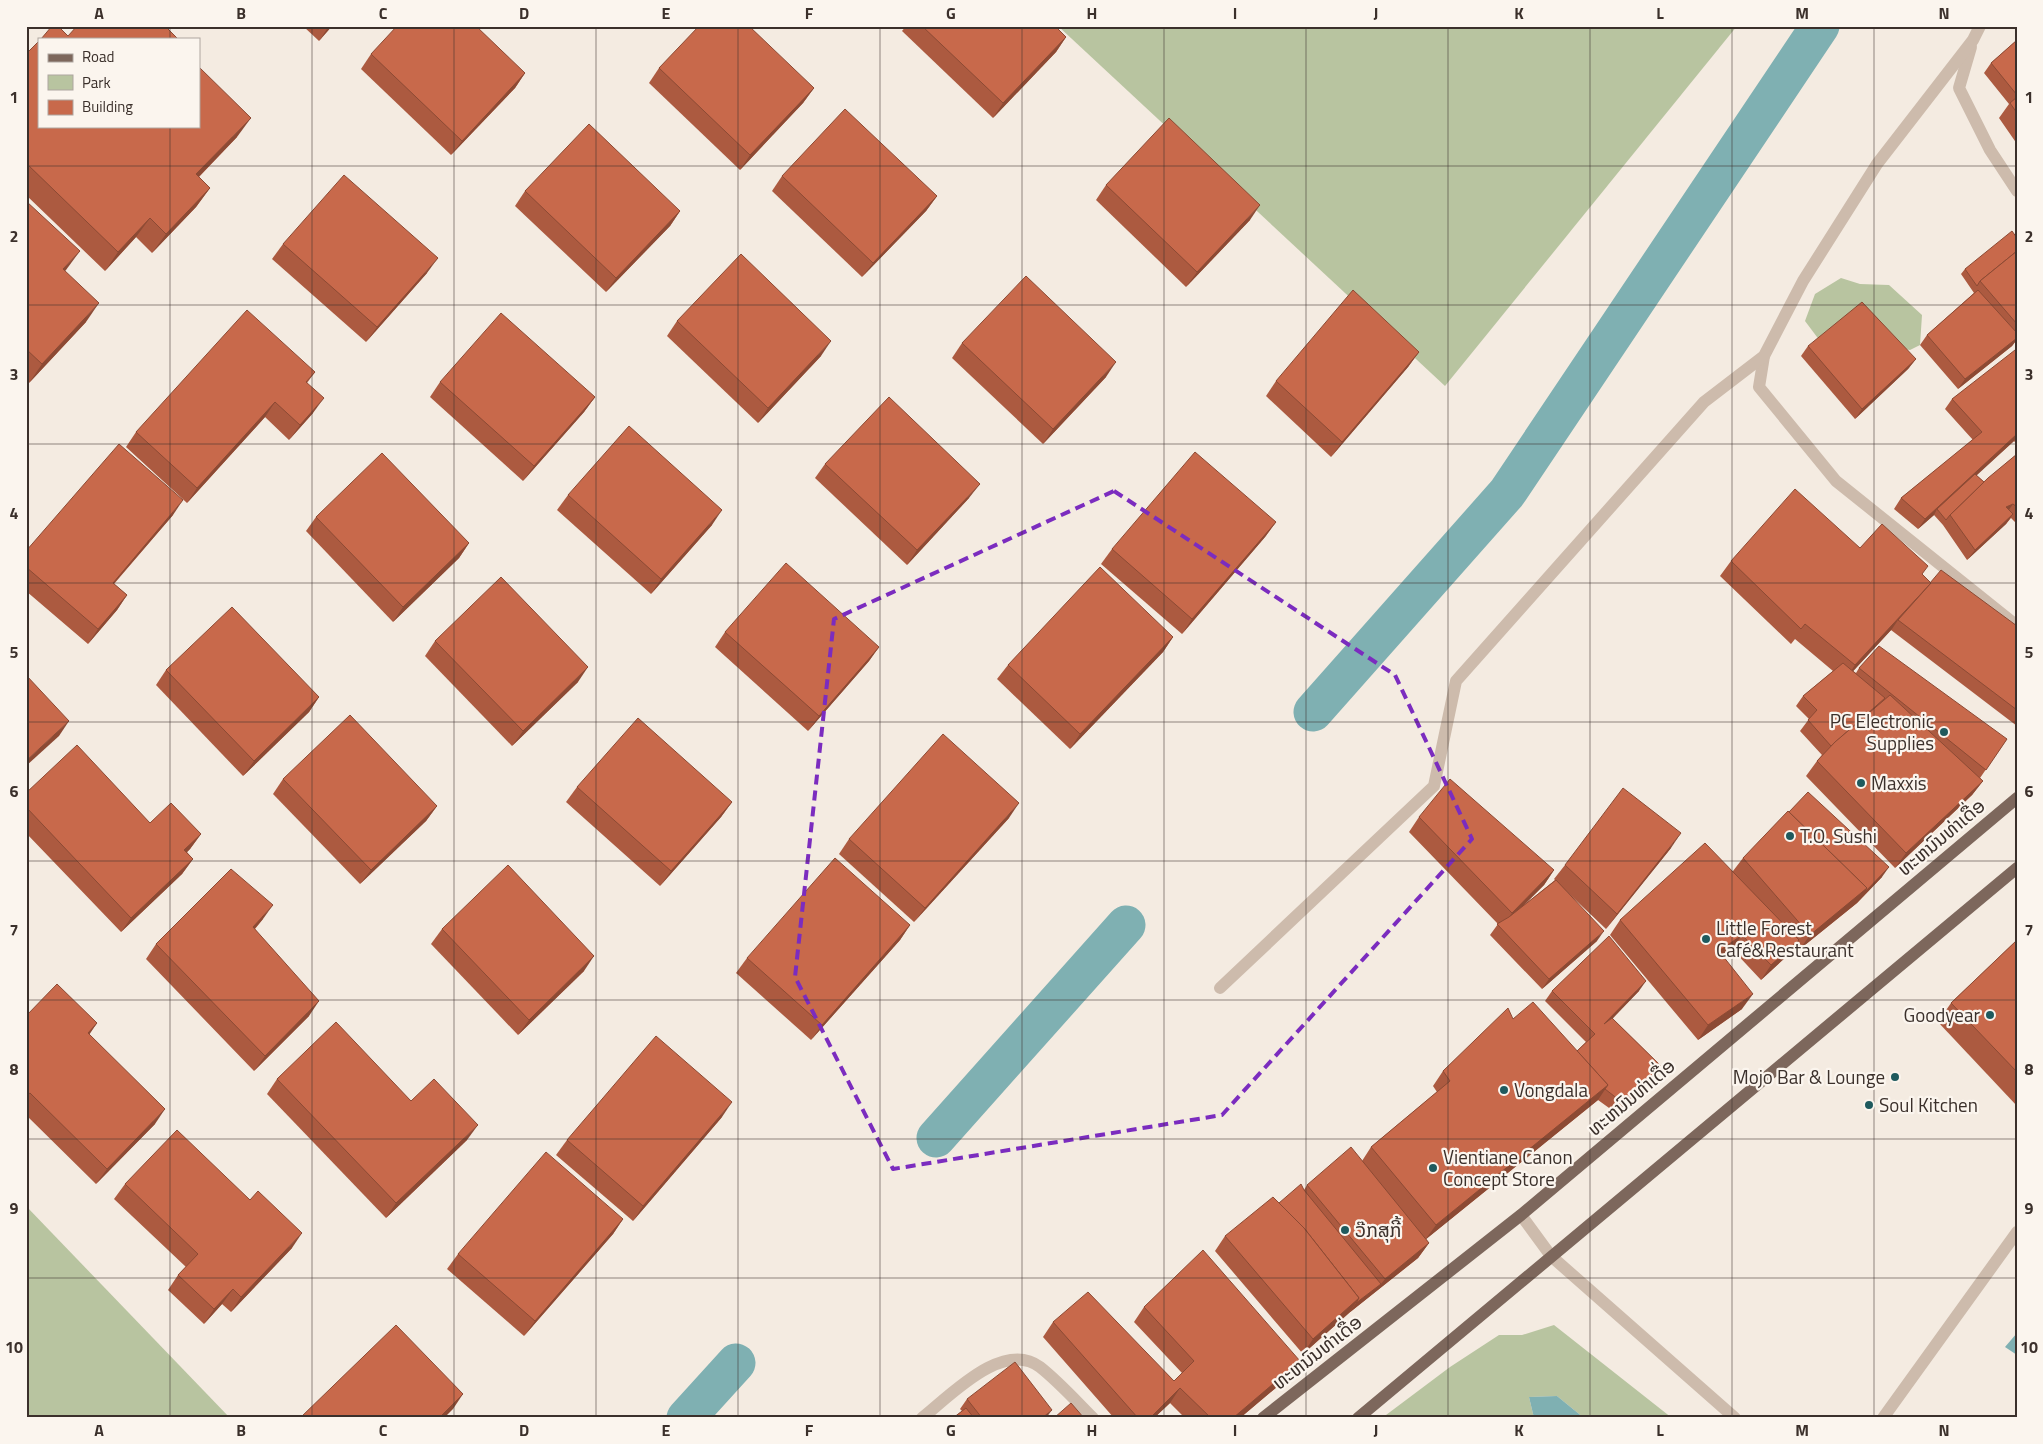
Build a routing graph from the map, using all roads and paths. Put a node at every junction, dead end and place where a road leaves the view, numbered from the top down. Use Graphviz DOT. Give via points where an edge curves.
graph roads {
  1 [pos="1980,26"];
  2 [pos="1973,40"];
  3 [pos="2017,191"];
  4 [pos="1764,356"];
  5 [pos="2017,626"];
  6 [pos="2017,798"];
  7 [pos="2017,868"];
  8 [pos="1220,988"];
  9 [pos="1521,1215"];
  10 [pos="2017,1232"];
  11 [pos="1552,1256"];
  12 [pos="922,1418"];
  13 [pos="1093,1418"];
  14 [pos="1263,1418"];
  15 [pos="1358,1418"];
  16 [pos="1735,1418"];
  17 [pos="1883,1418"];
  1 -- 2 [label="street"];
  2 -- 3 [label="street" via="1959,88 1990,150"];
  2 -- 4 [label="street" via="1878,164 1803,280"];
  4 -- 5 [label="street" via="1760,387 1836,481"];
  4 -- 8 [label="street" via="1704,402 1456,681 1434,786"];
  6 -- 9 [label="main road, ທະຫນົນທ່າເດື່ອ"];
  7 -- 11 [label="main road"];
  9 -- 11 [label="street"];
  9 -- 14 [label="main road, ທະຫນົນທ່າເດື່ອ"];
  10 -- 17 [label="street"];
  11 -- 15 [label="main road"];
  11 -- 16 [label="street"];
  12 -- 13 [label="street" via="980,1371 1006,1359 1039,1366"];
}
